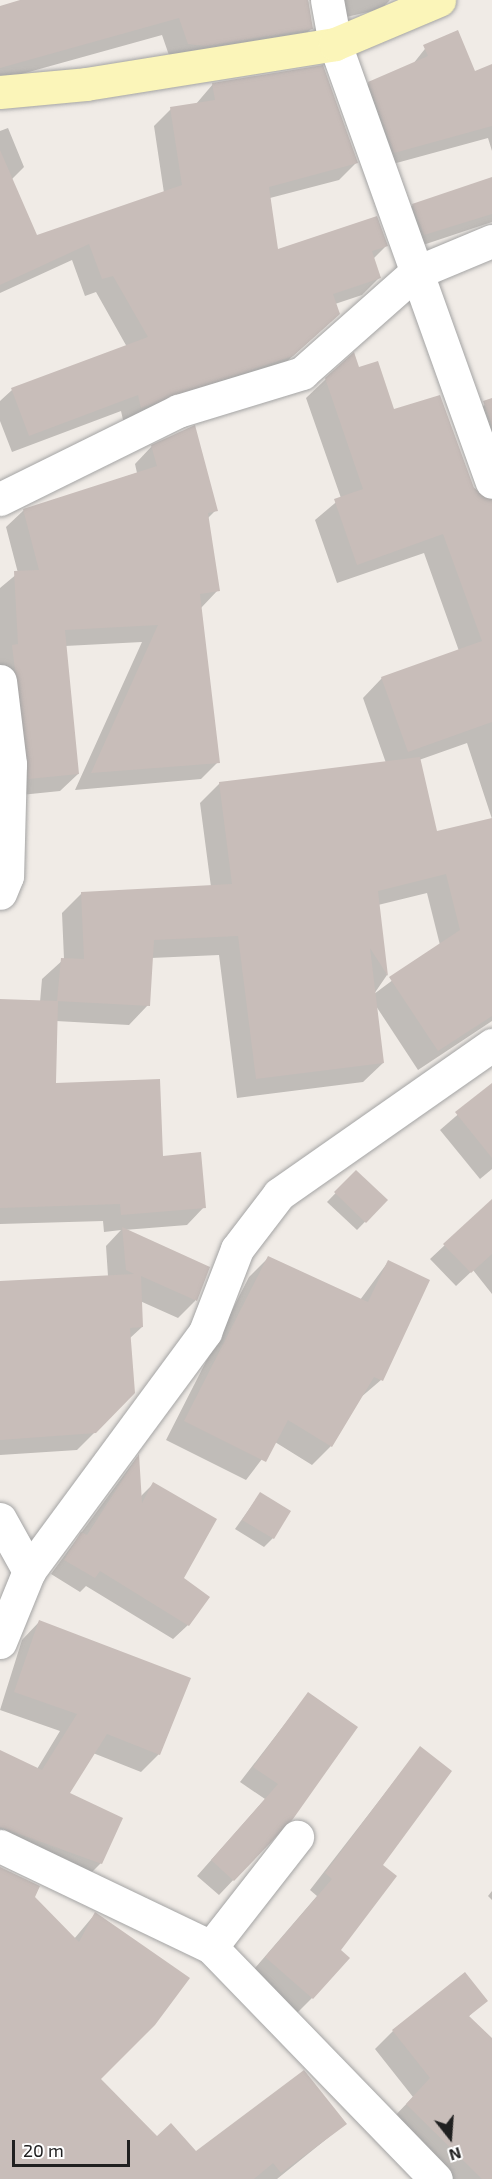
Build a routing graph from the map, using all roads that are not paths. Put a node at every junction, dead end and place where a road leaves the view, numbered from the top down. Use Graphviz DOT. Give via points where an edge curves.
graph roads {
  1 [pos="327,0"];
  2 [pos="439,0"];
  3 [pos="335,44"];
  4 [pos="0,92"];
  5 [pos="492,241"];
  6 [pos="415,273"];
  7 [pos="492,482"];
  8 [pos="0,498"];
  9 [pos="0,681"];
  10 [pos="0,893"];
  11 [pos="492,1045"];
  12 [pos="0,1519"];
  13 [pos="29,1571"];
  14 [pos="0,1642"];
  15 [pos="297,1837"];
  16 [pos="0,1846"];
  17 [pos="211,1947"];
  18 [pos="436,2179"];
  1 -- 3 [label="street"];
  2 -- 3 [label="street"];
  3 -- 4 [label="street" via="86,84"];
  3 -- 6 [label="street"];
  5 -- 6 [label="street"];
  6 -- 7 [label="street"];
  6 -- 8 [label="street" via="302,373 178,411"];
  9 -- 10 [label="street" via="10,764 8,876"];
  11 -- 13 [label="street" via="279,1194 237,1249 205,1332"];
  12 -- 13 [label="street"];
  13 -- 14 [label="street"];
  15 -- 17 [label="street"];
  16 -- 17 [label="street"];
  17 -- 18 [label="street"];
}
